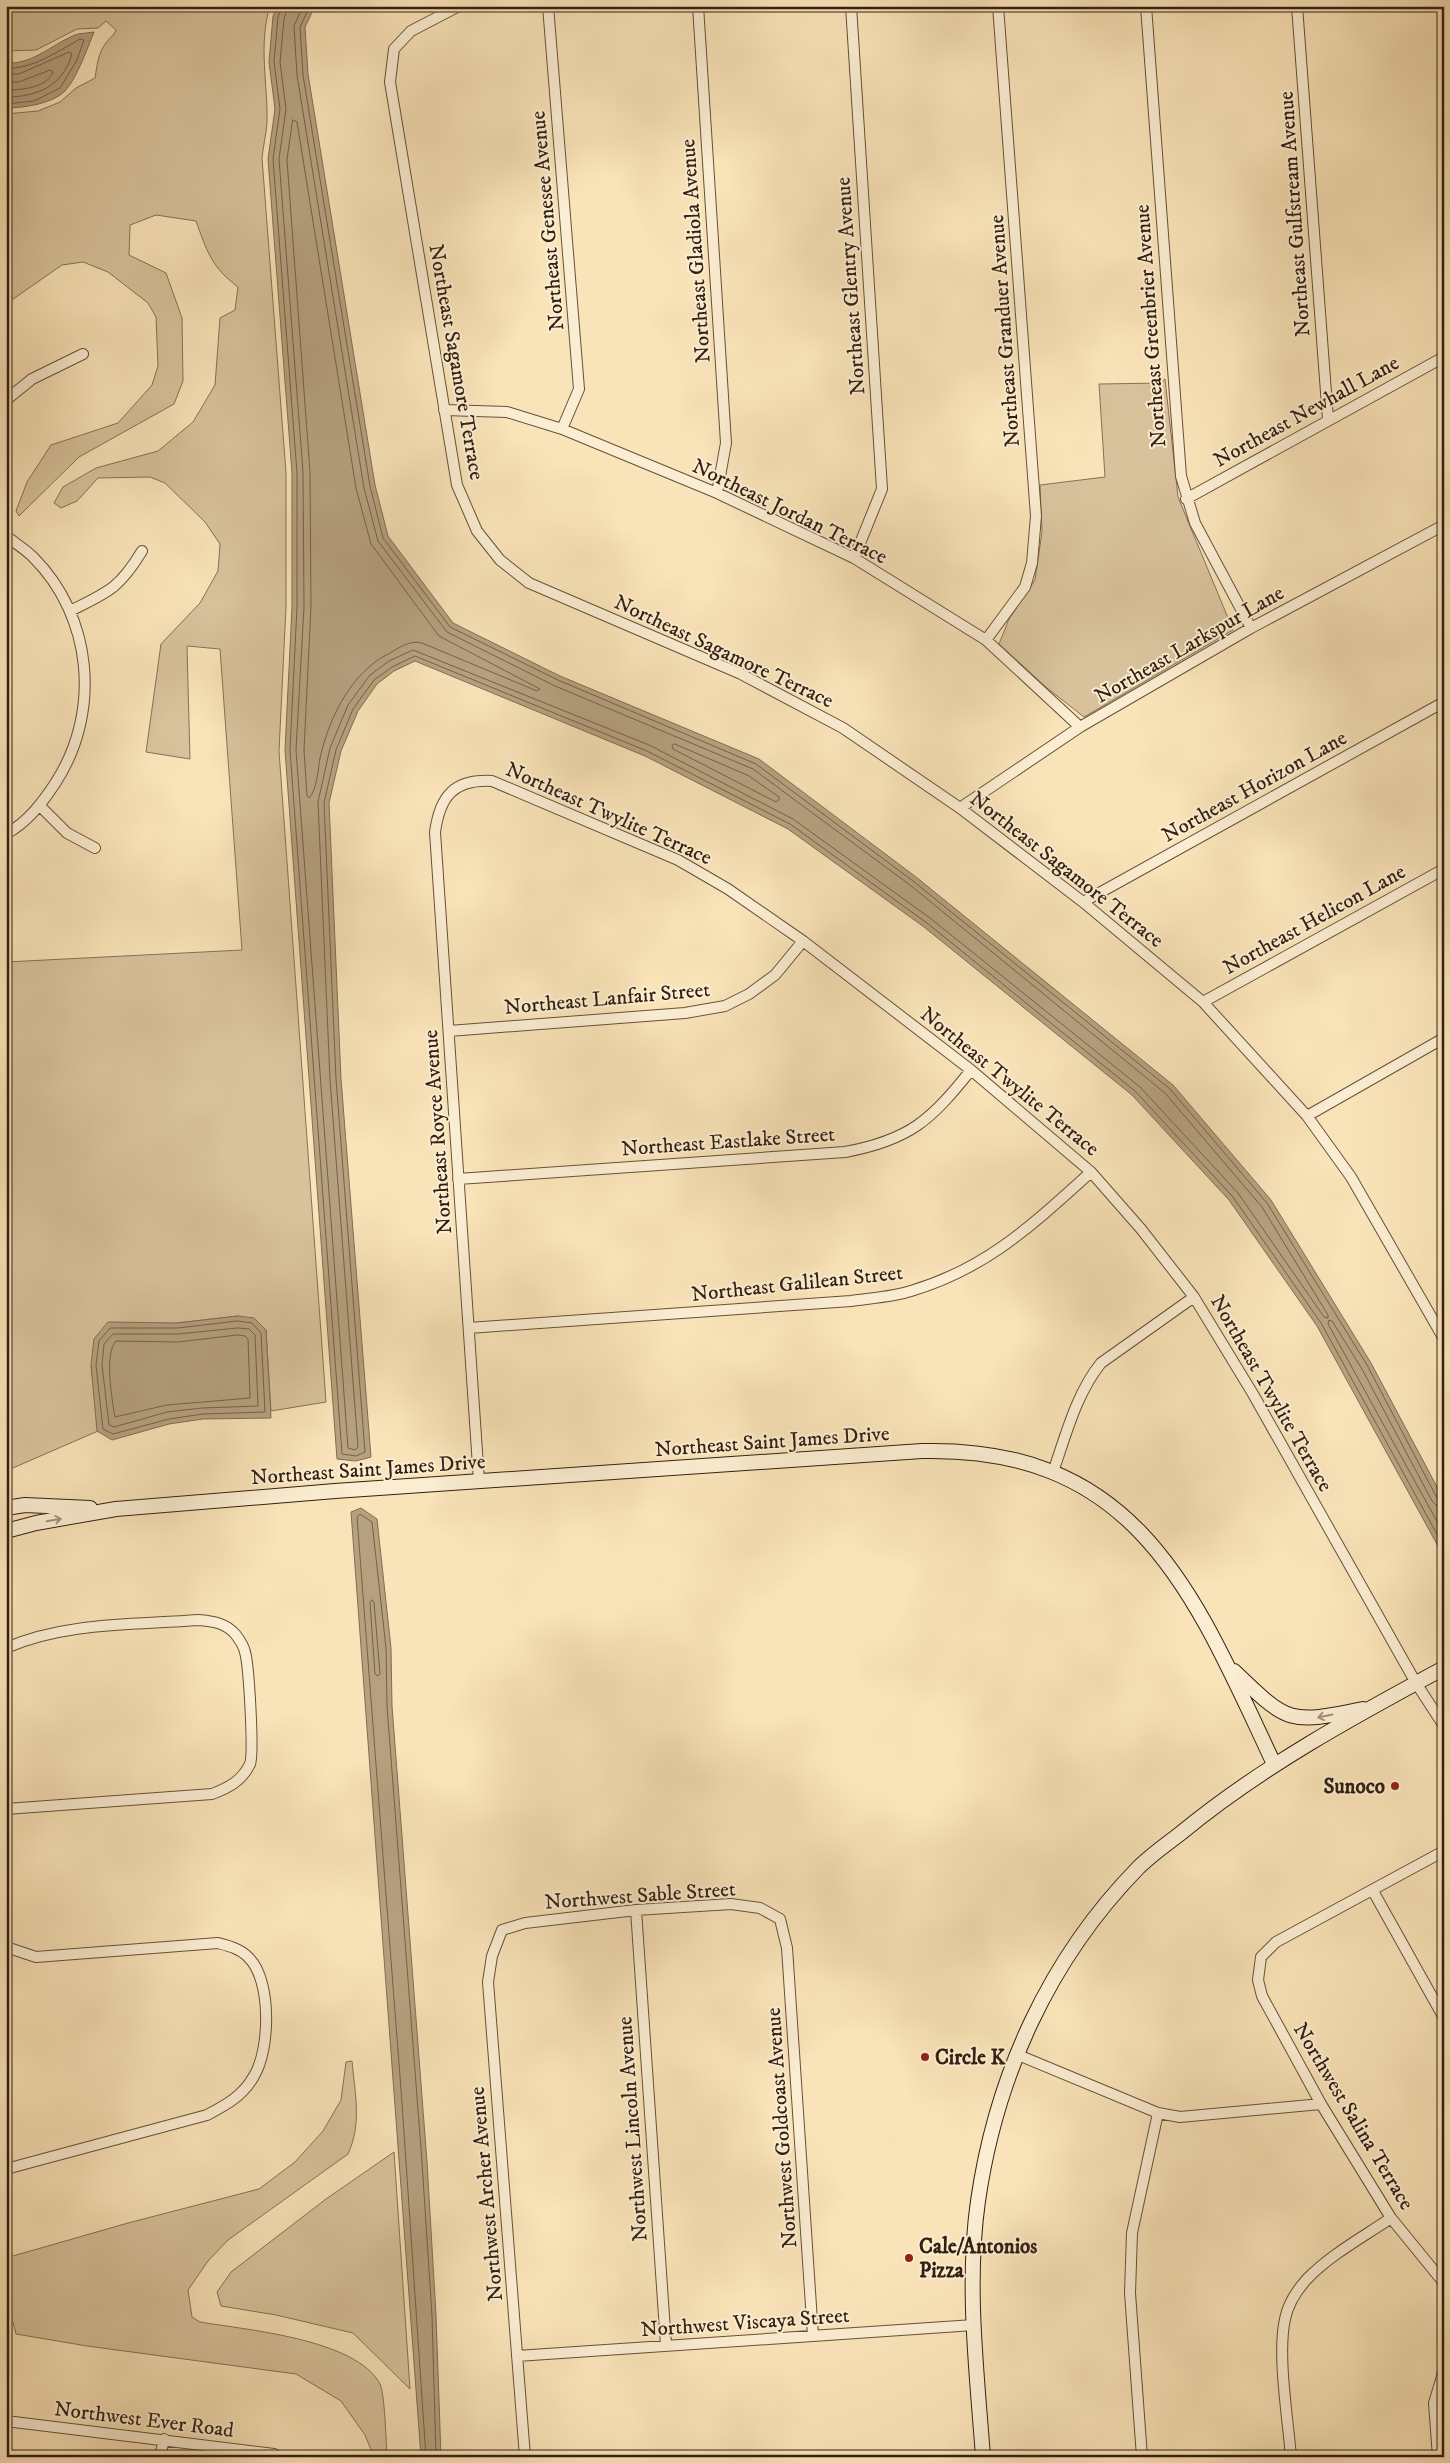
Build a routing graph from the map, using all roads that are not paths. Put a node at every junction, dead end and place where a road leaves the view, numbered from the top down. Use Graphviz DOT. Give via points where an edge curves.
graph roads {
  1 [pos="459,6"];
  2 [pos="548,6"];
  3 [pos="698,6"];
  4 [pos="851,6"];
  5 [pos="998,6"];
  6 [pos="1146,6"];
  7 [pos="1297,6"];
  8 [pos="83,354"];
  9 [pos="1444,357"];
  10 [pos="6,400"];
  11 [pos="444,410"];
  12 [pos="1328,419"];
  13 [pos="562,429"];
  14 [pos="717,493"];
  15 [pos="1186,499"];
  16 [pos="1444,525"];
  17 [pos="6,536"];
  18 [pos="142,551"];
  19 [pos="854,558"];
  20 [pos="70,611"];
  21 [pos="1251,628"];
  22 [pos="986,640"];
  23 [pos="1444,702"];
  24 [pos="1080,727"];
  25 [pos="456,788"];
  26 [pos="40,806"];
  27 [pos="960,808"];
  28 [pos="6,834"];
  29 [pos="95,848"];
  30 [pos="1444,869"];
  31 [pos="1083,902"];
  32 [pos="803,942"];
  33 [pos="1203,1002"];
  34 [pos="449,1031"];
  35 [pos="1444,1038"];
  36 [pos="971,1070"];
  37 [pos="1307,1116"];
  38 [pos="1090,1172"];
  39 [pos="458,1179"];
  40 [pos="1194,1297"];
  41 [pos="469,1328"];
  42 [pos="1444,1339"];
  43 [pos="1053,1472"];
  44 [pos="479,1481"];
  45 [pos="6,1508"];
  46 [pos="116,1509"];
  47 [pos="6,1531"];
  48 [pos="6,1648"];
  49 [pos="1227,1664"];
  50 [pos="1444,1668"];
  51 [pos="1416,1683"];
  52 [pos="1373,1707"];
  53 [pos="1444,1726"];
  54 [pos="1274,1764"];
  55 [pos="6,1809"];
  56 [pos="1444,1851"];
  57 [pos="1374,1891"];
  58 [pos="636,1910"];
  59 [pos="780,1919"];
  60 [pos="502,1930"];
  61 [pos="6,1947"];
  62 [pos="1444,2018"];
  63 [pos="1016,2054"];
  64 [pos="1321,2104"];
  65 [pos="1158,2113"];
  66 [pos="6,2169"];
  67 [pos="1391,2218"];
  68 [pos="1444,2282"];
  69 [pos="974,2326"];
  70 [pos="813,2336"];
  71 [pos="666,2346"];
  72 [pos="517,2356"];
  73 [pos="1444,2370"];
  74 [pos="6,2421"];
  75 [pos="164,2439"];
  76 [pos="160,2457"];
  77 [pos="277,2457"];
  78 [pos="525,2457"];
  79 [pos="982,2457"];
  80 [pos="1142,2457"];
  81 [pos="1291,2457"];
  82 [pos="1438,2457"];
  1 -- 11 [label="street, Northeast Sagamore Terrace" via="411,31 394,49 390,82"];
  2 -- 13 [label="street, Northeast Genesee Avenue" via="579,389"];
  3 -- 14 [label="street, Northeast Gladiola Avenue" via="726,443"];
  4 -- 19 [label="street, Northeast Glentry Avenue" via="882,489"];
  5 -- 22 [label="street, Northeast Granduer Avenue" via="1036,516 1032,563 1025,587"];
  6 -- 15 [label="street, Northeast Greenbrier Avenue" via="1177,441"];
  7 -- 12 [label="street, Northeast Gulfstream Avenue"];
  8 -- 10 [label="street" via="32,379"];
  9 -- 12 [label="street, Northeast Newhall Lane"];
  11 -- 13 [label="street, Northeast Jordan Terrace" via="507,412"];
  11 -- 27 [label="street, Northeast Sagamore Terrace" via="457,485 477,531 500,560 529,583 741,674 843,728"];
  12 -- 15 [label="street, Northeast Newhall Lane"];
  13 -- 14 [label="street, Northeast Jordan Terrace"];
  14 -- 19 [label="street, Northeast Jordan Terrace"];
  15 -- 21 [label="street, Northeast Greenbrier Avenue" via="1194,523"];
  16 -- 21 [label="street, Northeast Larkspur Lane"];
  17 -- 20 [label="street" via="33,557 56,586"];
  18 -- 20 [label="street" via="127,576 111,590"];
  19 -- 22 [label="street, Northeast Jordan Terrace"];
  20 -- 26 [label="street" via="81,643 86,673 85,701 79,732 67,764"];
  21 -- 24 [label="street, Northeast Larkspur Lane"];
  22 -- 24 [label="street, Northeast Jordan Terrace"];
  23 -- 31 [label="street, Northeast Horizon Lane"];
  24 -- 27 [label="street, Northeast Larkspur Lane"];
  25 -- 32 [label="street, Northeast Twylite Terrace" via="480,780 492,781 678,860 728,889"];
  25 -- 34 [label="street, Northeast Royce Avenue" via="446,797 438,812 435,832"];
  26 -- 28 [label="street"];
  26 -- 29 [label="street" via="67,833"];
  27 -- 31 [label="street, Northeast Sagamore Terrace"];
  30 -- 33 [label="street, Northeast Helicon Lane"];
  31 -- 33 [label="street, Northeast Sagamore Terrace"];
  32 -- 34 [label="street, Northeast Lanfair Street" via="776,974 750,994 725,1006 685,1014"];
  32 -- 36 [label="street, Northeast Twylite Terrace"];
  33 -- 37 [label="street, Northeast Sagamore Terrace"];
  34 -- 39 [label="street, Northeast Royce Avenue"];
  35 -- 37 [label="street"];
  36 -- 38 [label="street, Northeast Twylite Terrace"];
  36 -- 39 [label="street, Northeast Eastlake Street" via="942,1107 916,1127 869,1148"];
  37 -- 42 [label="street, Northeast Sagamore Terrace" via="1350,1177"];
  38 -- 40 [label="street, Northeast Twylite Terrace" via="1141,1229"];
  38 -- 41 [label="street, Northeast Galilean Street" via="1020,1235 988,1258 959,1274 910,1292 851,1301"];
  39 -- 41 [label="street, Northeast Royce Avenue"];
  40 -- 43 [label="street" via="1101,1364 1091,1376"];
  40 -- 51 [label="street, Northeast Twylite Terrace" via="1253,1394"];
  41 -- 44 [label="street, Northeast Royce Avenue"];
  43 -- 44 [label="main road, Northeast Saint James Drive" via="992,1454 948,1450"];
  43 -- 49 [label="main road, Northeast Saint James Drive" via="1111,1505 1154,1546 1179,1579"];
  44 -- 46 [label="main road, Northeast Saint James Drive"];
  45 -- 46 [label="main road, Northeast Saint James Drive" via="25,1505"];
  47 -- 46 [label="main road, Northeast Saint James Drive, one-way"];
  48 -- 55 [label="street" via="47,1634 83,1629 215,1621 236,1636 245,1652 252,1746 250,1763 242,1776 231,1787 212,1794"];
  52 -- 49 [label="main road, one-way" via="1316,1718 1295,1718 1276,1711"];
  49 -- 54 [label="main road, Northeast Saint James Drive"];
  50 -- 51 [label="main road"];
  51 -- 52 [label="main road"];
  51 -- 53 [label="street, Northeast Twylite Terrace"];
  52 -- 54 [label="main road"];
  54 -- 63 [label="main road" via="1200,1817 1139,1867 1090,1924 1070,1953 1041,2000"];
  56 -- 57 [label="street"];
  57 -- 62 [label="street"];
  57 -- 64 [label="street, Northwest Salina Terrace" via="1276,1942 1262,1957 1258,1980 1262,1996"];
  58 -- 59 [label="street, Northwest Sable Street" via="731,1904 760,1908"];
  58 -- 60 [label="street, Northwest Sable Street" via="525,1923"];
  58 -- 71 [label="street, Northwest Lincoln Avenue"];
  59 -- 70 [label="street, Northwest Goldcoast Avenue" via="787,1948"];
  60 -- 72 [label="street, Northwest Archer Avenue" via="492,1956 488,1982"];
  61 -- 66 [label="street" via="36,1956 218,1944 234,1947 249,1958 263,1985 266,2039 263,2057 244,2092 207,2115"];
  63 -- 65 [label="street"];
  63 -- 69 [label="main road" via="992,2126 978,2203 973,2277"];
  64 -- 65 [label="street" via="1180,2117"];
  64 -- 67 [label="street, Northwest Salina Terrace"];
  65 -- 80 [label="street" via="1132,2233 1130,2292"];
  67 -- 68 [label="street, Northwest Salina Terrace"];
  67 -- 81 [label="street" via="1320,2267 1300,2288 1289,2306 1283,2343"];
  69 -- 70 [label="street, Northwest Viscaya Street"];
  69 -- 79 [label="main road"];
  70 -- 71 [label="street, Northwest Viscaya Street"];
  71 -- 72 [label="street, Northwest Viscaya Street"];
  72 -- 78 [label="street, Northwest Archer Avenue"];
  73 -- 82 [label="street" via="1434,2403"];
  74 -- 75 [label="street, Northwest Ever Road"];
  75 -- 76 [label="street"];
  75 -- 77 [label="street, Northwest Ever Road"];
}
